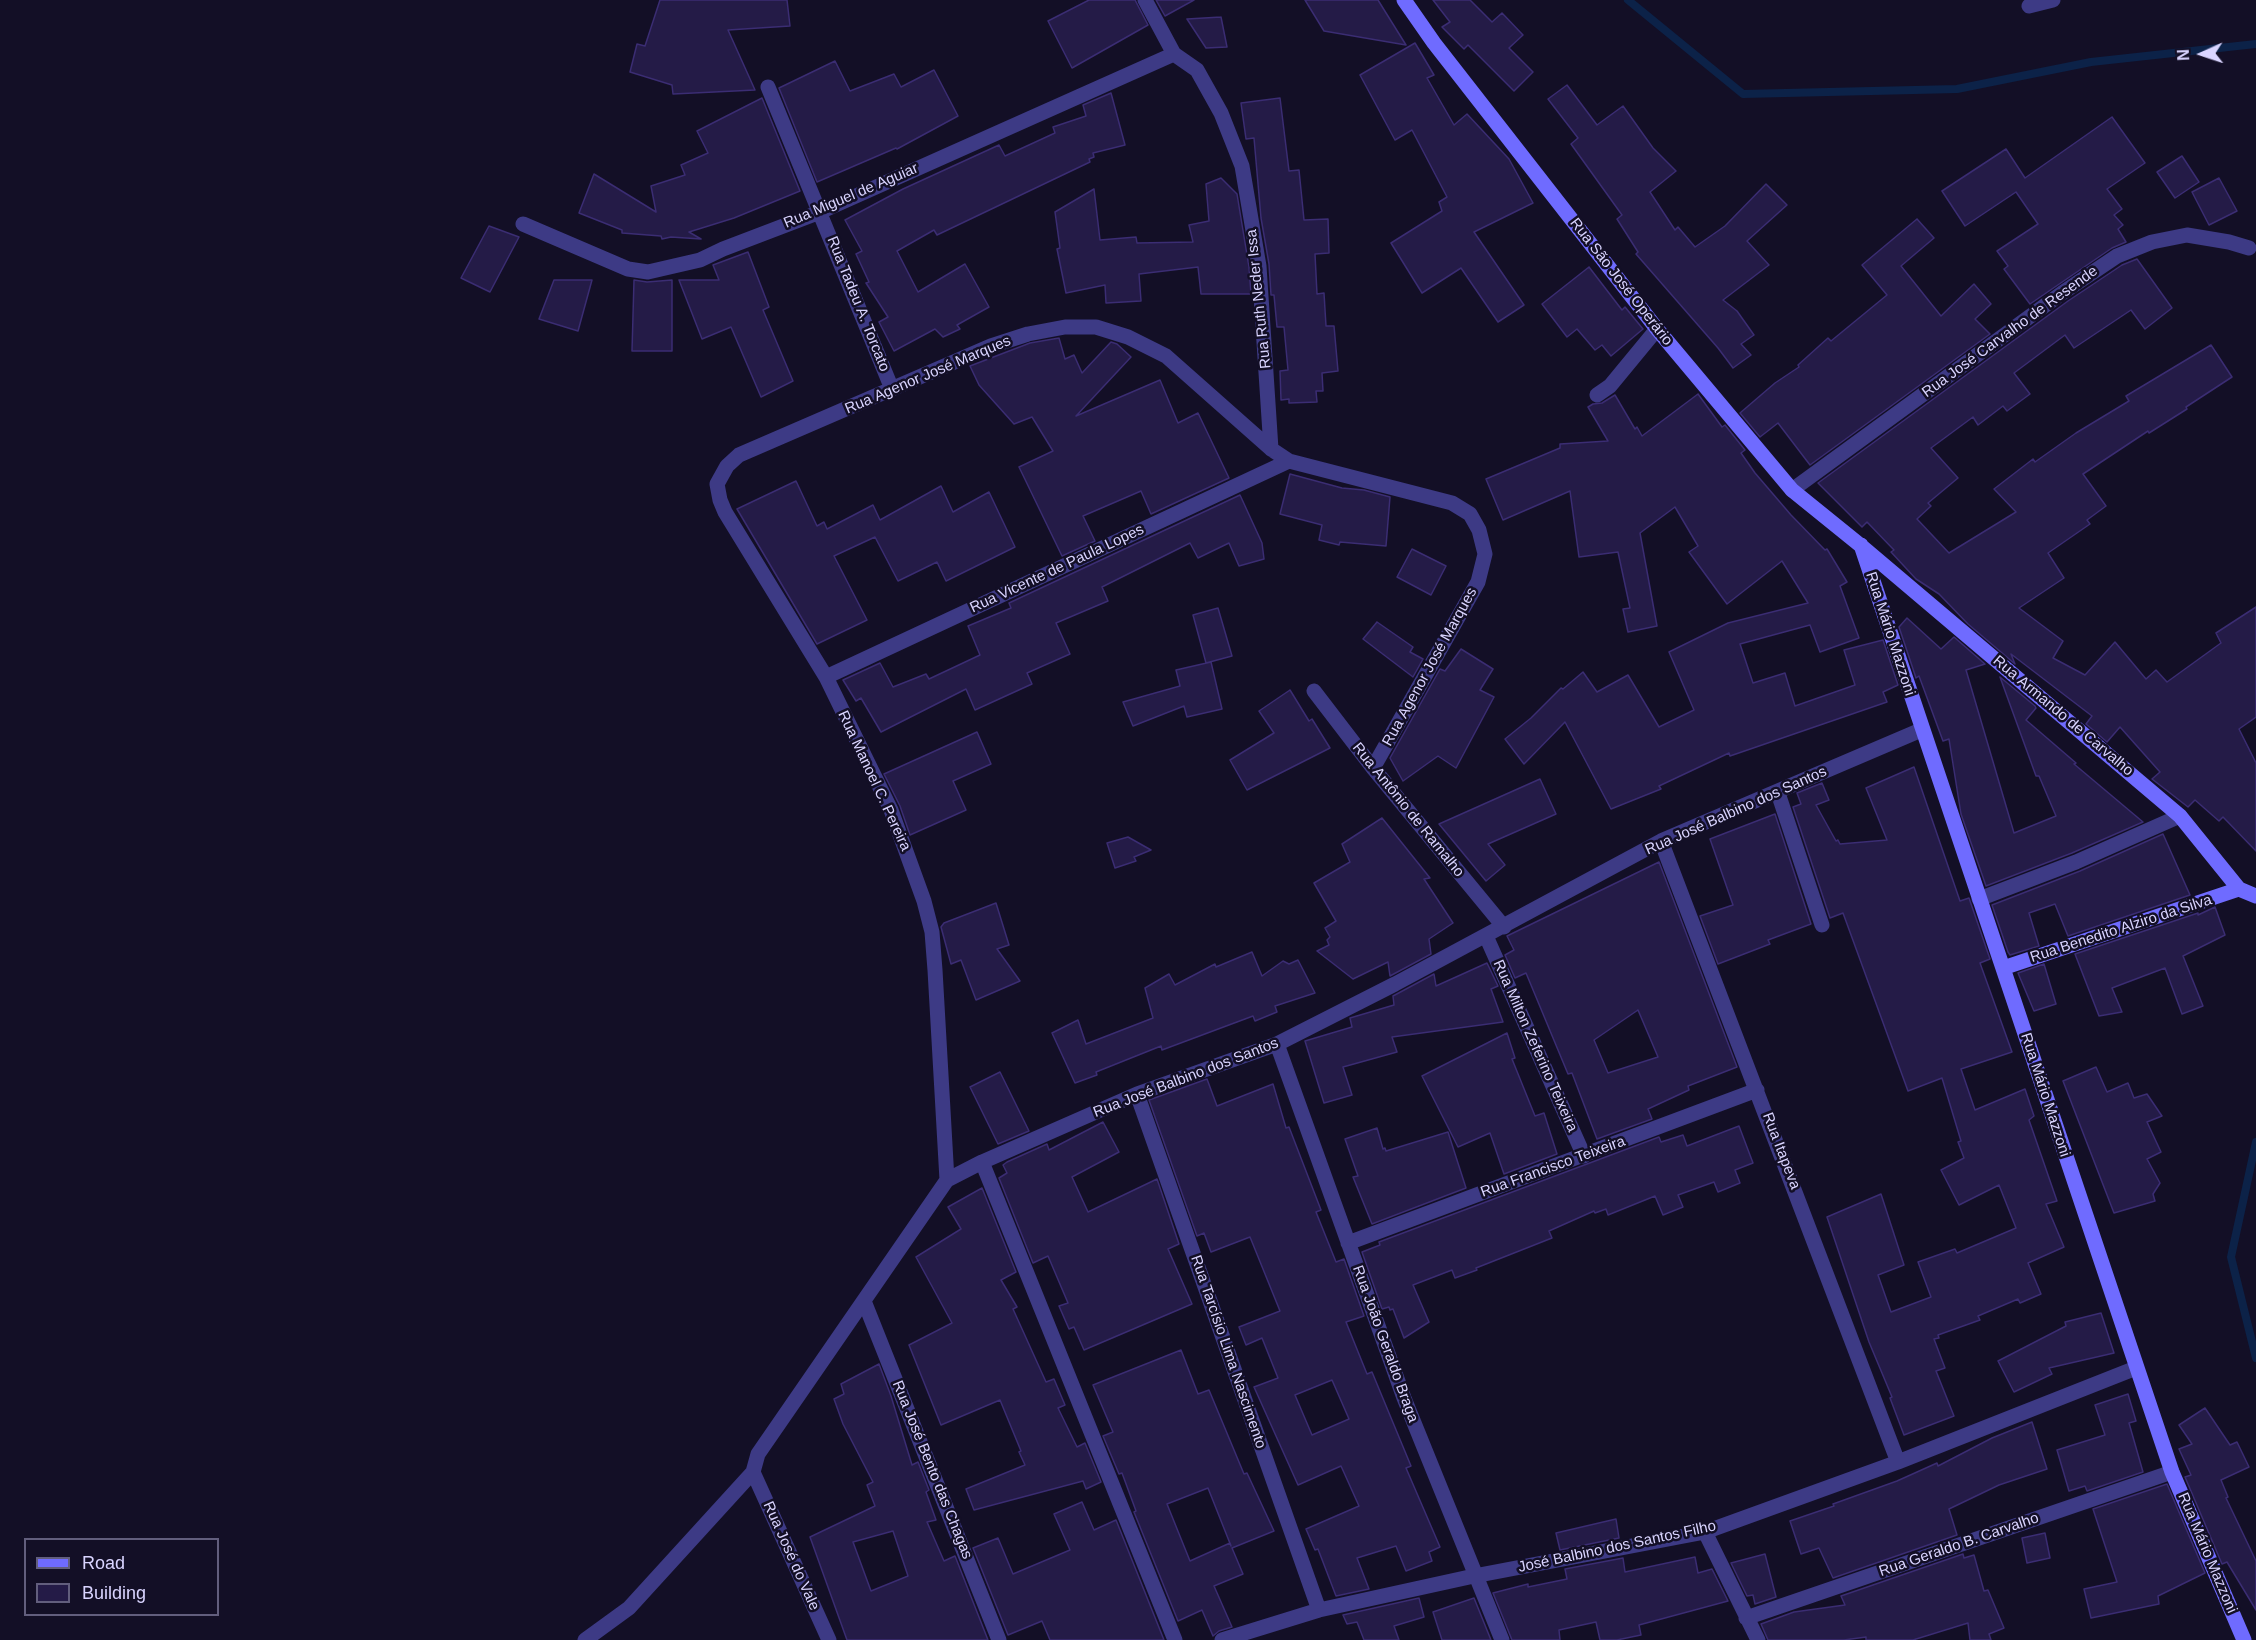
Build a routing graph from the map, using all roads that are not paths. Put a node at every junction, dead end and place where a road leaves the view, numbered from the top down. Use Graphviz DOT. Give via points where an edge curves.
graph roads {
  1 [pos="1144,0"];
  2 [pos="1404,0"];
  3 [pos="2053,0"];
  4 [pos="2029,6"];
  5 [pos="1174,54"];
  6 [pos="768,87"];
  7 [pos="820,212"];
  8 [pos="523,224"];
  9 [pos="2249,248"];
  10 [pos="1657,329"];
  11 [pos="892,389"];
  12 [pos="1598,395"];
  13 [pos="1271,449"];
  14 [pos="1289,461"];
  15 [pos="717,484"];
  16 [pos="1792,490"];
  17 [pos="1860,544"];
  18 [pos="826,677"];
  19 [pos="1314,691"];
  20 [pos="1921,730"];
  21 [pos="1373,768"];
  22 [pos="1778,793"];
  23 [pos="2180,816"];
  24 [pos="1661,841"];
  25 [pos="2239,889"];
  26 [pos="2256,896"];
  27 [pos="1979,899"];
  28 [pos="1822,925"];
  29 [pos="1504,927"];
  30 [pos="1486,936"];
  31 [pos="2003,968"];
  32 [pos="1277,1044"];
  33 [pos="1757,1090"];
  34 [pos="1137,1094"];
  35 [pos="1584,1156"];
  36 [pos="982,1162"];
  37 [pos="947,1180"];
  38 [pos="1348,1243"];
  39 [pos="864,1301"];
  40 [pos="2136,1368"];
  41 [pos="1898,1462"];
  42 [pos="753,1472"];
  43 [pos="2172,1472"];
  44 [pos="1706,1532"];
  45 [pos="1474,1576"];
  46 [pos="1319,1610"];
  47 [pos="1746,1618"];
  48 [pos="1261,1634"];
  49 [pos="585,1640"];
  50 [pos="829,1640"];
  51 [pos="999,1640"];
  52 [pos="1175,1640"];
  53 [pos="1222,1640"];
  54 [pos="1502,1640"];
  55 [pos="1758,1640"];
  56 [pos="2244,1640"];
  1 -- 5 [label="street, Rua Ruth Neder Issa"];
  2 -- 10 [label="street, Rua São José Operário" via="1434,44"];
  3 -- 4 [label="street"];
  5 -- 7 [label="street, Rua Miguel de Aguiar"];
  5 -- 13 [label="street, Rua Ruth Neder Issa" via="1197,70 1221,113 1242,166 1259,266"];
  6 -- 7 [label="street, Rua Tadeu A. Torcato"];
  7 -- 8 [label="street, Rua Miguel de Aguiar" via="700,260 648,272 628,269"];
  7 -- 11 [label="street, Rua Tadeu A. Torcato"];
  9 -- 16 [label="street, Rua José Carvalho de Resende" via="2209,237 2187,236 2152,242 2117,256"];
  10 -- 12 [label="street"];
  10 -- 16 [label="street, Rua São José Operário"];
  11 -- 13 [label="street, Rua Agenor José Marques" via="1028,334 1065,327 1096,327 1128,337 1166,356"];
  11 -- 15 [label="street, Rua Agenor José Marques" via="739,455"];
  13 -- 14 [label="street, Rua Agenor José Marques"];
  14 -- 18 [label="street, Rua Vicente de Paula Lopes"];
  14 -- 21 [label="street, Rua Agenor José Marques" via="1452,503 1470,514 1479,530 1485,554 1478,582"];
  15 -- 18 [label="street, Rua Manoel C. Pereira" via="725,512"];
  16 -- 17 [label="street, Rua São José Operário"];
  17 -- 20 [label="street, Rua Mário Mazzoni"];
  17 -- 23 [label="street, Rua Armando de Carvalho"];
  18 -- 37 [label="street, Rua Manoel C. Pereira" via="891,810 927,911 935,970"];
  19 -- 21 [label="street, Rua Antônio de Ramalho"];
  20 -- 22 [label="street, Rua José Balbino dos Santos"];
  20 -- 27 [label="street, Rua Mário Mazzoni"];
  21 -- 29 [label="street, Rua Antônio de Ramalho"];
  22 -- 24 [label="street, Rua José Balbino dos Santos"];
  22 -- 28 [label="street"];
  23 -- 25 [label="street, Rua Armando de Carvalho"];
  23 -- 27 [label="street"];
  24 -- 29 [label="street, Rua José Balbino dos Santos"];
  24 -- 33 [label="street, Rua Itapeva"];
  25 -- 26 [label="street, Rua Armando de Carvalho"];
  25 -- 31 [label="street, Rua Benedito Alziro da Silva"];
  27 -- 31 [label="street, Rua Mário Mazzoni"];
  29 -- 30 [label="street, Rua José Balbino dos Santos"];
  30 -- 32 [label="street, Rua José Balbino dos Santos"];
  30 -- 35 [label="street, Rua Milton Zeferino Teixeira"];
  31 -- 40 [label="street, Rua Mário Mazzoni"];
  32 -- 34 [label="street, Rua José Balbino dos Santos"];
  32 -- 38 [label="street, Rua João Geraldo Braga"];
  33 -- 35 [label="street, Rua Francisco Teixeira"];
  33 -- 41 [label="street, Rua Itapeva"];
  34 -- 36 [label="street, Rua José Balbino dos Santos"];
  34 -- 46 [label="street, Rua Tarcísio Lima Nascimento"];
  35 -- 38 [label="street, Rua Francisco Teixeira"];
  36 -- 37 [label="street, Rua José Balbino dos Santos"];
  36 -- 52 [label="street"];
  37 -- 39 [label="street, Rua José Balbino dos Santos"];
  38 -- 45 [label="street, Rua João Geraldo Braga"];
  39 -- 42 [label="street, Rua José Balbino dos Santos" via="758,1454"];
  39 -- 51 [label="street, Rua José Bento das Chagas"];
  40 -- 41 [label="street, José Balbino dos Santos Filho"];
  40 -- 43 [label="street, Rua Mário Mazzoni"];
  41 -- 44 [label="street, José Balbino dos Santos Filho"];
  42 -- 49 [label="street, Rua José Balbino dos Santos" via="629,1608"];
  42 -- 50 [label="street, Rua José do Vale"];
  43 -- 47 [label="street, Rua Geraldo B. Carvalho"];
  43 -- 56 [label="street, Rua Mário Mazzoni"];
  44 -- 45 [label="street, José Balbino dos Santos Filho"];
  44 -- 47 [label="street"];
  45 -- 46 [label="street, José Balbino dos Santos Filho"];
  45 -- 54 [label="street, Rua João Geraldo Braga"];
  46 -- 48 [label="street, José Balbino dos Santos Filho"];
  47 -- 55 [label="street"];
  48 -- 53 [label="street, José Balbino dos Santos Filho"];
}
